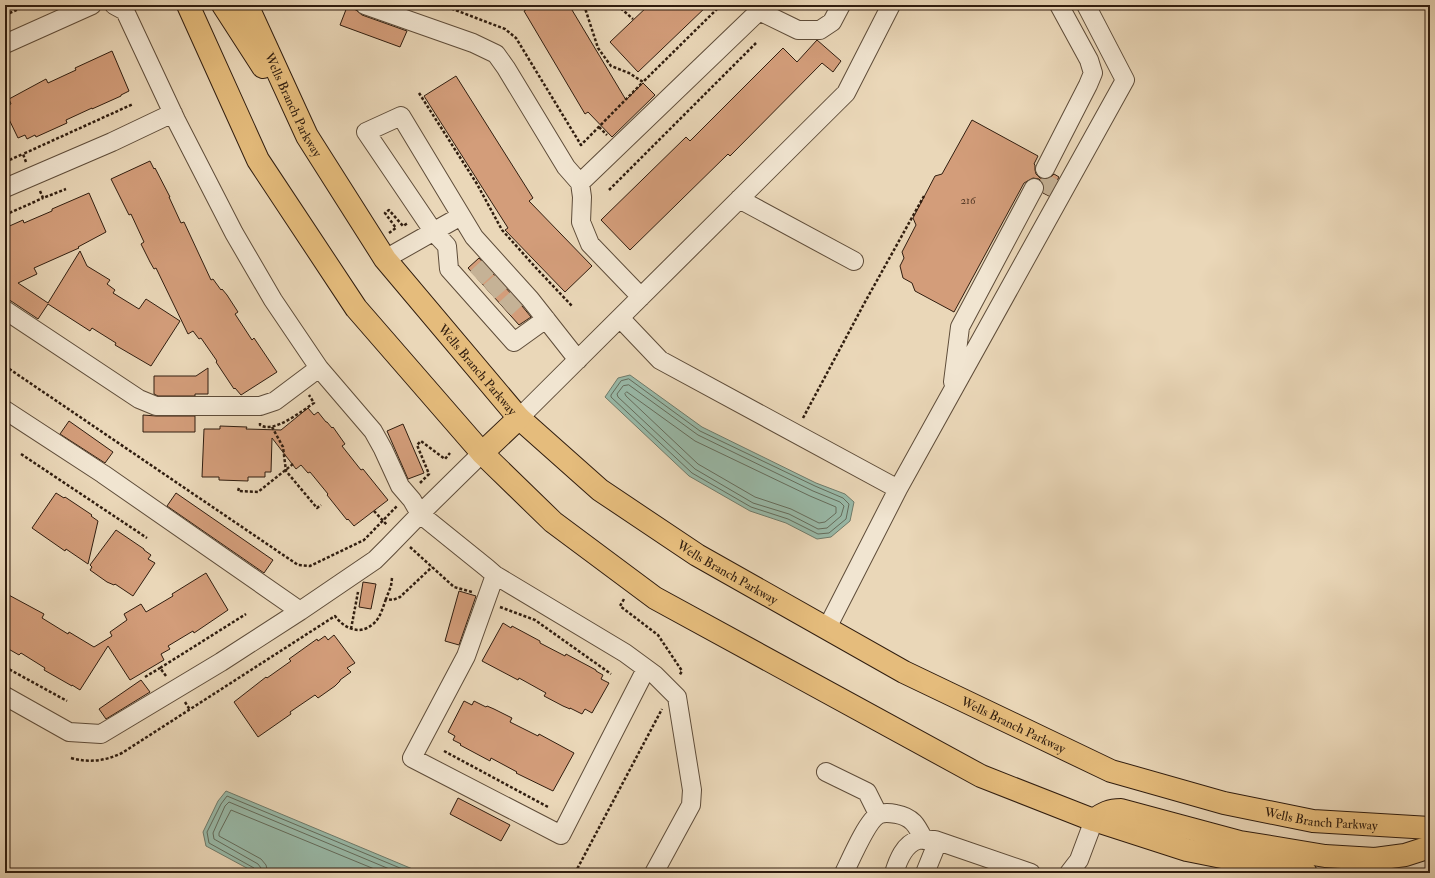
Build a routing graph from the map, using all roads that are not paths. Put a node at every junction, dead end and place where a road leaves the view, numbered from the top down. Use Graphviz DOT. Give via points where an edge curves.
graph roads {
  1 [pos="92,5"];
  2 [pos="114,5"];
  3 [pos="188,5"];
  4 [pos="223,5"];
  5 [pos="247,5"];
  6 [pos="365,5"];
  7 [pos="841,5"];
  8 [pos="891,5"];
  9 [pos="1086,5"];
  10 [pos="758,8"];
  11 [pos="1064,13"];
  12 [pos="5,44"];
  13 [pos="173,113"];
  14 [pos="308,136"];
  15 [pos="1049,172"];
  16 [pos="580,183"];
  17 [pos="5,188"];
  18 [pos="1039,191"];
  19 [pos="739,199"];
  20 [pos="461,216"];
  21 [pos="433,231"];
  22 [pos="385,259"];
  23 [pos="854,261"];
  24 [pos="641,297"];
  25 [pos="5,310"];
  26 [pos="620,318"];
  27 [pos="546,319"];
  28 [pos="578,360"];
  29 [pos="319,368"];
  30 [pos="953,389"];
  31 [pos="5,410"];
  32 [pos="520,418"];
  33 [pos="482,453"];
  34 [pos="898,489"];
  35 [pos="420,514"];
  36 [pos="495,575"];
  37 [pos="300,611"];
  38 [pos="827,628"];
  39 [pos="646,669"];
  40 [pos="5,696"];
  41 [pos="826,772"];
  42 [pos="878,814"];
  43 [pos="1094,820"];
  44 [pos="1430,828"];
  45 [pos="931,840"];
  46 [pos="1430,847"];
  47 [pos="654,873"];
  48 [pos="844,873"];
  49 [pos="894,873"];
  50 [pos="925,873"];
  51 [pos="1031,873"];
  52 [pos="1069,873"];
  53 [pos="1306,873"];
  1 -- 12 [label="lane"];
  2 -- 13 [label="lane" via="125,11"];
  3 -- 33 [label="main road" via="258,160 356,308"];
  4 -- 14 [label="main road"];
  5 -- 14 [label="main road, Wells Branch Parkway"];
  6 -- 16 [label="lane" via="473,43 496,54 566,167"];
  7 -- 10 [label="lane" via="832,22 820,30 798,30"];
  8 -- 19 [label="lane" via="846,93"];
  9 -- 30 [label="lane" via="1125,80"];
  10 -- 16 [label="lane"];
  11 -- 15 [label="lane" via="1089,60 1093,73"];
  13 -- 17 [label="lane"];
  13 -- 29 [label="lane" via="238,239 273,300"];
  14 -- 22 [label="main road, Wells Branch Parkway"];
  16 -- 24 [label="lane" via="581,222 590,244"];
  18 -- 30 [label="lane" via="970,332 956,354"];
  19 -- 23 [label="lane"];
  19 -- 24 [label="lane"];
  20 -- 21 [label="lane"];
  20 -- 21 [label="lane" via="401,116 366,132"];
  20 -- 27 [label="lane" via="492,263"];
  21 -- 22 [label="lane"];
  21 -- 27 [label="lane" via="447,246 449,269 471,282 499,314 514,342"];
  22 -- 32 [label="main road, Wells Branch Parkway"];
  24 -- 26 [label="lane"];
  25 -- 29 [label="lane" via="127,392 156,406 260,406 275,401"];
  26 -- 28 [label="lane"];
  26 -- 34 [label="lane" via="660,360"];
  27 -- 28 [label="lane"];
  28 -- 32 [label="lane"];
  29 -- 35 [label="lane" via="373,431 400,486"];
  30 -- 34 [label="lane"];
  31 -- 37 [label="lane" via="103,474"];
  32 -- 33 [label="main road"];
  32 -- 38 [label="main road, Wells Branch Parkway" via="600,490 698,555"];
  33 -- 35 [label="lane"];
  33 -- 43 [label="main road" via="553,522 655,598 981,776"];
  34 -- 38 [label="lane"];
  35 -- 36 [label="lane"];
  35 -- 37 [label="lane" via="375,560"];
  36 -- 39 [label="lane"];
  36 -- 39 [label="lane" via="466,656 412,758 561,835"];
  37 -- 40 [label="lane" via="101,734 68,732"];
  38 -- 44 [label="main road, Wells Branch Parkway" via="904,672 1111,771 1224,803 1313,821"];
  39 -- 47 [label="lane" via="677,697 692,790 691,805"];
  41 -- 42 [label="lane" via="868,792"];
  42 -- 45 [label="lane" via="905,816"];
  42 -- 48 [label="lane" via="870,823"];
  43 -- 46 [label="main road" via="1102,813 1121,810 1240,842 1356,859 1405,855"];
  43 -- 52 [label="lane" via="1079,860"];
  43 -- 53 [label="main road" via="1187,850"];
  45 -- 49 [label="lane" via="911,843 897,862"];
  45 -- 50 [label="lane"];
  45 -- 51 [label="lane"];
}
